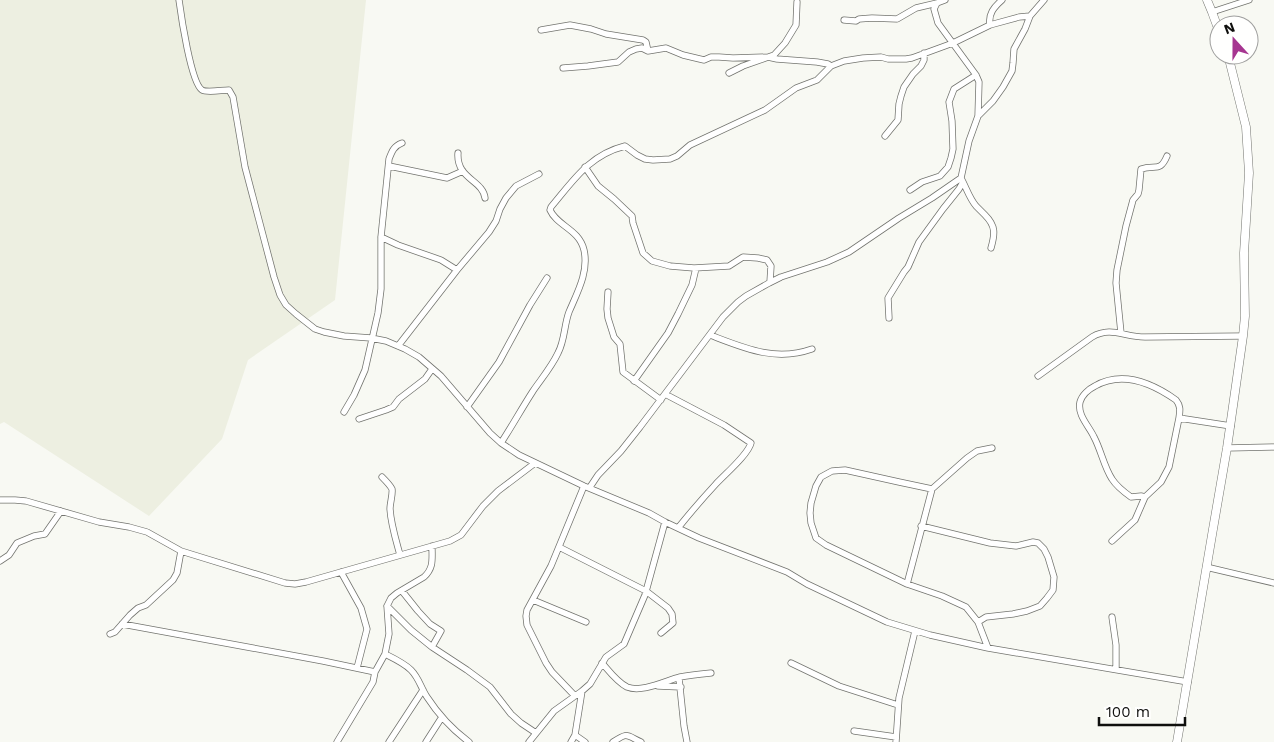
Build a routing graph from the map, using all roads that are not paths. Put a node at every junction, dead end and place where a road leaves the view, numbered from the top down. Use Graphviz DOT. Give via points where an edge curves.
graph roads {
  1 [pos="179,0"];
  2 [pos="945,0"];
  3 [pos="1002,0"];
  4 [pos="1044,0"];
  5 [pos="1207,0"];
  6 [pos="1249,0"];
  7 [pos="797,2"];
  8 [pos="937,3"];
  9 [pos="1212,12"];
  10 [pos="1213,15"];
  11 [pos="1030,16"];
  12 [pos="844,20"];
  13 [pos="990,25"];
  14 [pos="541,30"];
  15 [pos="953,43"];
  16 [pos="648,51"];
  17 [pos="924,53"];
  18 [pos="768,57"];
  19 [pos="1230,65"];
  20 [pos="831,66"];
  21 [pos="563,68"];
  22 [pos="729,73"];
  23 [pos="976,74"];
  24 [pos="978,116"];
  25 [pos="886,136"];
  26 [pos="402,143"];
  27 [pos="458,152"];
  28 [pos="1167,156"];
  29 [pos="389,166"];
  30 [pos="585,167"];
  31 [pos="463,172"];
  32 [pos="539,174"];
  33 [pos="962,180"];
  34 [pos="910,190"];
  35 [pos="485,198"];
  36 [pos="381,237"];
  37 [pos="991,248"];
  38 [pos="696,268"];
  39 [pos="457,270"];
  40 [pos="547,278"];
  41 [pos="770,282"];
  42 [pos="608,292"];
  43 [pos="889,318"];
  44 [pos="1121,333"];
  45 [pos="710,335"];
  46 [pos="1244,336"];
  47 [pos="371,338"];
  48 [pos="398,346"];
  49 [pos="812,349"];
  50 [pos="432,369"];
  51 [pos="1038,376"];
  52 [pos="634,381"];
  53 [pos="666,394"];
  54 [pos="661,400"];
  55 [pos="467,407"];
  56 [pos="344,412"];
  57 [pos="1179,418"];
  58 [pos="359,419"];
  59 [pos="1231,426"];
  60 [pos="502,443"];
  61 [pos="1274,447"];
  62 [pos="992,448"];
  63 [pos="1227,448"];
  64 [pos="535,463"];
  65 [pos="382,477"];
  66 [pos="587,486"];
  67 [pos="932,488"];
  68 [pos="1145,498"];
  69 [pos="0,500"];
  70 [pos="61,511"];
  71 [pos="665,522"];
  72 [pos="921,526"];
  73 [pos="678,528"];
  74 [pos="1112,541"];
  75 [pos="432,546"];
  76 [pos="559,547"];
  77 [pos="181,551"];
  78 [pos="400,555"];
  79 [pos="0,560"];
  80 [pos="1206,567"];
  81 [pos="341,572"];
  82 [pos="1274,583"];
  83 [pos="907,584"];
  84 [pos="402,591"];
  85 [pos="646,591"];
  86 [pos="533,600"];
  87 [pos="388,606"];
  88 [pos="1112,617"];
  89 [pos="586,622"];
  90 [pos="978,622"];
  91 [pos="122,624"];
  92 [pos="915,630"];
  93 [pos="661,633"];
  94 [pos="110,634"];
  95 [pos="432,647"];
  96 [pos="988,648"];
  97 [pos="385,654"];
  98 [pos="602,663"];
  99 [pos="791,663"];
  100 [pos="357,668"];
  101 [pos="1116,669"];
  102 [pos="375,672"];
  103 [pos="711,672"];
  104 [pos="679,678"];
  105 [pos="1188,682"];
  106 [pos="648,686"];
  107 [pos="681,687"];
  108 [pos="423,690"];
  109 [pos="582,691"];
  110 [pos="575,696"];
  111 [pos="898,705"];
  112 [pos="442,718"];
  113 [pos="854,731"];
  114 [pos="536,733"];
  115 [pos="575,735"];
  116 [pos="896,740"];
  117 [pos="337,742"];
  118 [pos="389,742"];
  119 [pos="426,742"];
  120 [pos="470,742"];
  121 [pos="529,742"];
  122 [pos="571,742"];
  123 [pos="585,742"];
  124 [pos="613,742"];
  125 [pos="641,742"];
  126 [pos="687,742"];
  127 [pos="1177,742"];
  1 -- 47 [label="street" via="196,83 209,92 229,90 233,97 271,269 286,305 324,332"];
  2 -- 8 [label="street"];
  3 -- 13 [label="street" via="988,18"];
  4 -- 11 [label="street"];
  5 -- 9 [label="street"];
  6 -- 9 [label="street"];
  7 -- 18 [label="street" via="796,25 785,43"];
  8 -- 12 [label="street" via="916,8 897,19"];
  8 -- 15 [label="street" via="934,9 938,23"];
  9 -- 10 [label="street"];
  11 -- 13 [label="street"];
  11 -- 24 [label="street" via="1014,49 1012,71 993,101"];
  13 -- 15 [label="street"];
  14 -- 16 [label="street" via="570,26 592,29 644,40"];
  15 -- 17 [label="street"];
  15 -- 23 [label="street"];
  16 -- 18 [label="street" via="666,48 704,60"];
  16 -- 21 [label="street" via="636,49 618,62"];
  17 -- 20 [label="street" via="906,59 863,58"];
  17 -- 25 [label="street" via="921,66 904,88 898,120"];
  18 -- 20 [label="street"];
  18 -- 22 [label="street"];
  19 -- 46 [label="street" via="1246,127 1249,173 1244,253"];
  20 -- 30 [label="street" via="817,80 796,88 766,110 690,145 670,159 645,159 625,146 598,157"];
  23 -- 24 [label="street" via="979,82"];
  23 -- 34 [label="street" via="954,89 949,102 953,149 948,166 940,176"];
  24 -- 33 [label="street" via="968,141"];
  26 -- 29 [label="street" via="396,145 392,152"];
  27 -- 31 [label="street"];
  28 -- 44 [label="street" via="1160,166 1140,170 1139,190 1126,226 1116,277"];
  29 -- 31 [label="street" via="448,178"];
  29 -- 36 [label="street"];
  30 -- 38 [label="street" via="598,186 632,216 644,253 652,261"];
  30 -- 60 [label="street" via="550,210 580,241 584,250 584,274 567,317 559,351"];
  31 -- 35 [label="street" via="482,189"];
  32 -- 39 [label="street" via="516,186 506,198 489,232"];
  33 -- 37 [label="street" via="971,200 993,228"];
  33 -- 41 [label="street" via="849,252"];
  33 -- 43 [label="street" via="959,189 919,242 888,298"];
  36 -- 39 [label="street" via="441,260"];
  36 -- 47 [label="street" via="381,289"];
  38 -- 41 [label="street" via="728,266 743,257 758,258 767,260 771,266"];
  38 -- 52 [label="street" via="692,285 668,333"];
  39 -- 48 [label="street"];
  40 -- 55 [label="street" via="499,362"];
  41 -- 45 [label="street" via="738,302"];
  42 -- 52 [label="street" via="608,318 614,337 620,344 623,372"];
  44 -- 46 [label="street" via="1145,338"];
  44 -- 51 [label="street" via="1107,331 1092,336"];
  45 -- 49 [label="street" via="763,353 791,354"];
  45 -- 53 [label="street"];
  46 -- 59 [label="street"];
  47 -- 48 [label="street"];
  47 -- 56 [label="street" via="362,378"];
  48 -- 50 [label="street" via="419,357"];
  50 -- 55 [label="street"];
  50 -- 58 [label="street" via="392,407"];
  52 -- 54 [label="street"];
  53 -- 54 [label="street"];
  53 -- 73 [label="street" via="752,443"];
  54 -- 66 [label="street" via="621,451"];
  55 -- 60 [label="street"];
  57 -- 59 [label="street"];
  57 -- 68 [label="street" via="1169,467 1161,482"];
  57 -- 68 [label="street" via="1176,400 1142,381 1114,378 1091,388 1082,397 1081,412 1110,477 1131,497"];
  59 -- 63 [label="street"];
  60 -- 64 [label="street"];
  61 -- 63 [label="street"];
  62 -- 67 [label="street" via="967,458"];
  63 -- 80 [label="street"];
  64 -- 66 [label="street"];
  64 -- 75 [label="street" via="498,491 461,535"];
  65 -- 78 [label="street" via="392,492 390,507"];
  66 -- 71 [label="street"];
  66 -- 76 [label="street"];
  67 -- 72 [label="street"];
  67 -- 83 [label="street" via="845,470 832,471 821,477 813,495 810,513 816,538"];
  68 -- 74 [label="street" via="1135,520"];
  69 -- 70 [label="street" via="26,501"];
  70 -- 77 [label="street" via="146,532"];
  70 -- 79 [label="street" via="45,534 17,543 9,555"];
  71 -- 73 [label="street"];
  71 -- 85 [label="street"];
  72 -- 83 [label="street"];
  72 -- 90 [label="street" via="997,544 1016,546 1033,542 1044,549 1054,577 1053,590 1040,606 986,617"];
  73 -- 92 [label="street" via="788,572 887,622"];
  75 -- 78 [label="street"];
  75 -- 84 [label="street" via="430,571"];
  76 -- 85 [label="street"];
  76 -- 86 [label="street"];
  77 -- 81 [label="street" via="285,583 306,582"];
  77 -- 91 [label="street" via="173,580"];
  78 -- 81 [label="street"];
  80 -- 82 [label="street"];
  80 -- 105 [label="street"];
  81 -- 100 [label="street" via="361,608 367,628"];
  83 -- 90 [label="street" via="966,607"];
  84 -- 87 [label="street" via="391,598"];
  84 -- 95 [label="street" via="418,612 441,631"];
  85 -- 93 [label="street" via="672,614 673,623"];
  85 -- 98 [label="street" via="624,644"];
  86 -- 89 [label="street"];
  86 -- 110 [label="street" via="526,625 552,672"];
  87 -- 95 [label="street"];
  87 -- 97 [label="street" via="389,634"];
  88 -- 101 [label="street"];
  90 -- 96 [label="street"];
  91 -- 94 [label="street"];
  91 -- 100 [label="street"];
  92 -- 96 [label="street"];
  92 -- 111 [label="street"];
  95 -- 114 [label="street" via="490,687 512,714"];
  96 -- 101 [label="street"];
  97 -- 102 [label="street"];
  97 -- 108 [label="street" via="411,670"];
  98 -- 106 [label="street" via="629,688"];
  98 -- 109 [label="street"];
  99 -- 111 [label="street" via="839,686"];
  100 -- 102 [label="street"];
  101 -- 105 [label="street"];
  102 -- 117 [label="street" via="373,682"];
  103 -- 104 [label="street"];
  104 -- 106 [label="street"];
  104 -- 107 [label="street"];
  105 -- 127 [label="street"];
  106 -- 107 [label="street"];
  107 -- 126 [label="street"];
  108 -- 112 [label="street"];
  108 -- 118 [label="street"];
  109 -- 110 [label="street"];
  109 -- 115 [label="street"];
  110 -- 114 [label="street" via="554,711"];
  111 -- 116 [label="street"];
  112 -- 119 [label="street"];
  112 -- 120 [label="street"];
  113 -- 116 [label="street"];
  114 -- 121 [label="street"];
  115 -- 122 [label="street"];
  115 -- 123 [label="street"];
  124 -- 125 [label="street" via="627,735"];
}
